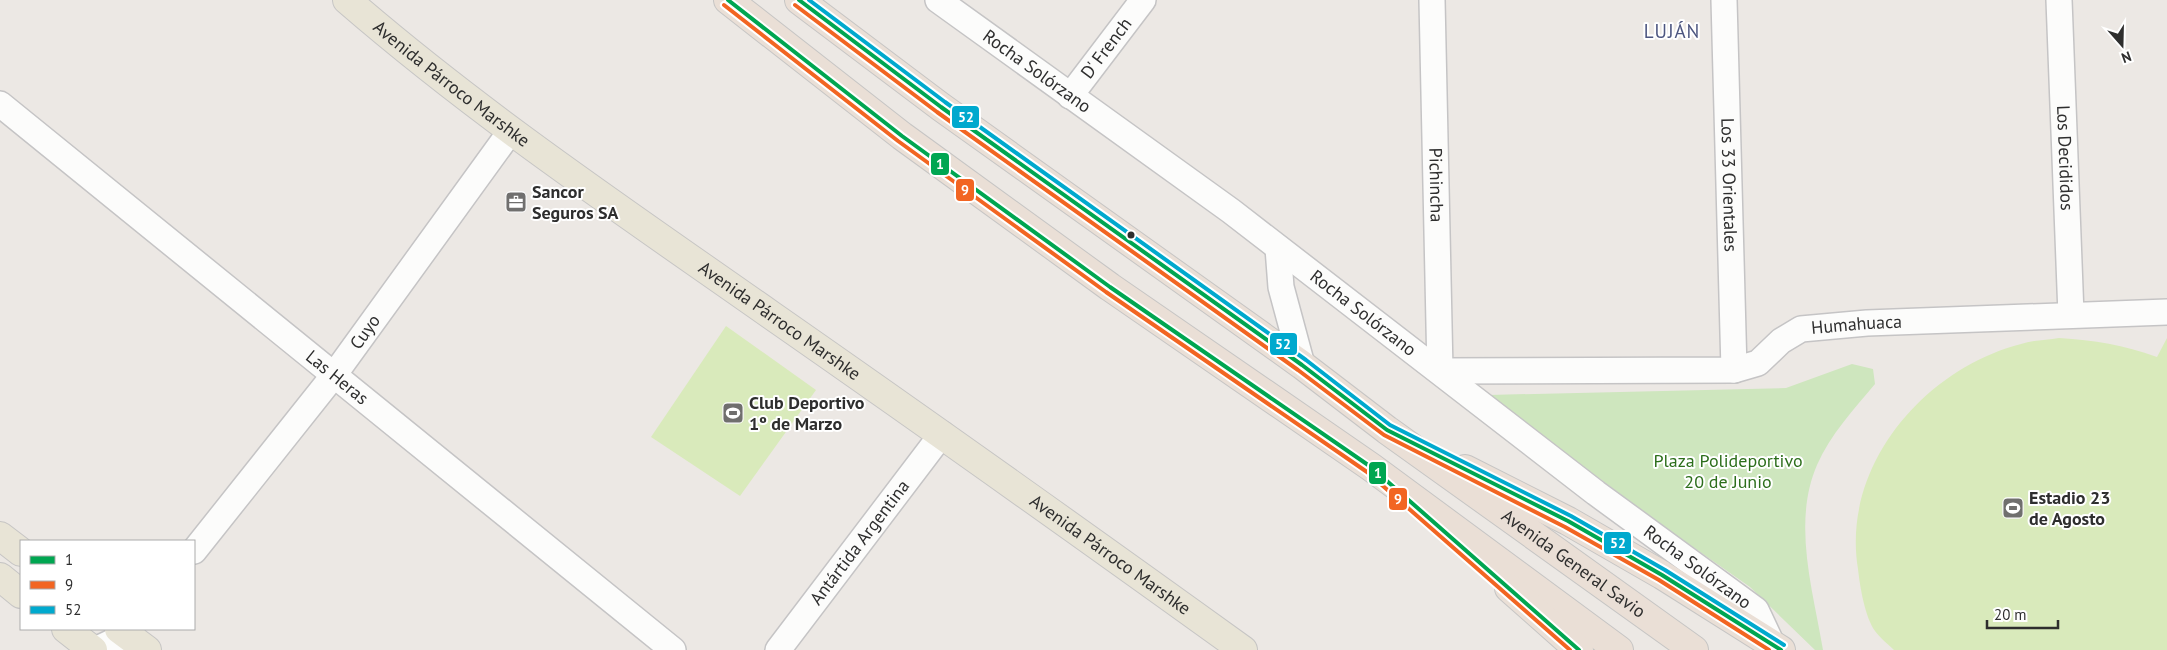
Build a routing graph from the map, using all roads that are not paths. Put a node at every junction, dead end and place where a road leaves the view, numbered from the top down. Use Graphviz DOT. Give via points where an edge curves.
graph roads {
  1 [pos="347,0"];
  2 [pos="728,0"];
  3 [pos="799,0"];
  4 [pos="938,0"];
  5 [pos="1143,0"];
  6 [pos="1432,0"];
  7 [pos="1724,0"];
  8 [pos="2059,0"];
  9 [pos="1070,96"];
  10 [pos="0,104"];
  11 [pos="510,132"];
  12 [pos="1278,248"];
  13 [pos="2167,312"];
  14 [pos="2071,315"];
  15 [pos="1302,365"];
  16 [pos="1734,370"];
  17 [pos="1440,371"];
  18 [pos="334,375"];
  19 [pos="1387,430"];
  20 [pos="942,434"];
  21 [pos="1371,467"];
  22 [pos="0,536"];
  23 [pos="195,550"];
  24 [pos="20,551"];
  25 [pos="0,577"];
  26 [pos="20,593"];
  27 [pos="67,630"];
  28 [pos="131,636"];
  29 [pos="1776,646"];
  30 [pos="94,650"];
  31 [pos="673,650"];
  32 [pos="778,650"];
  33 [pos="1243,650"];
  34 [pos="1579,650"];
  35 [pos="1620,650"];
  36 [pos="1694,650"];
  1 -- 11 [label="main road, Avenida Párroco Marshke"];
  2 -- 21 [label="highway" via="917,147"];
  3 -- 15 [label="highway, Avenida General Savio" via="941,107"];
  4 -- 9 [label="street, Rocha Solórzano"];
  5 -- 9 [label="street, D' French"];
  6 -- 17 [label="street, Pichincha"];
  7 -- 16 [label="street, Los 33 Orientales"];
  8 -- 14 [label="street, Los Decididos"];
  9 -- 12 [label="street, Rocha Solórzano"];
  10 -- 18 [label="street, Las Heras"];
  11 -- 18 [label="street, Cuyo"];
  11 -- 20 [label="main road, Avenida Párroco Marshke"];
  12 -- 15 [label="street" via="1283,297"];
  12 -- 17 [label="street, Rocha Solórzano"];
  13 -- 14 [label="street, Humahuaca"];
  14 -- 16 [label="street, Humahuaca" via="1801,329 1758,363"];
  15 -- 19 [label="highway, Avenida General Savio"];
  16 -- 17 [label="street, Humahuaca"];
  17 -- 29 [label="street, Rocha Solórzano" via="1596,493 1756,610"];
  18 -- 23 [label="street, Cuyo"];
  18 -- 31 [label="street, Las Heras"];
  19 -- 29 [label="highway" via="1568,521"];
  19 -- 36 [label="highway, Avenida General Savio"];
  20 -- 32 [label="street, Antártida Argentina"];
  20 -- 33 [label="main road, Avenida Párroco Marshke"];
  21 -- 34 [label="highway"];
  21 -- 35 [label="highway"];
  22 -- 24 [label="main road"];
  25 -- 26 [label="main road"];
  27 -- 30 [label="main road"];
  28 -- 30 [label="street"];
}
